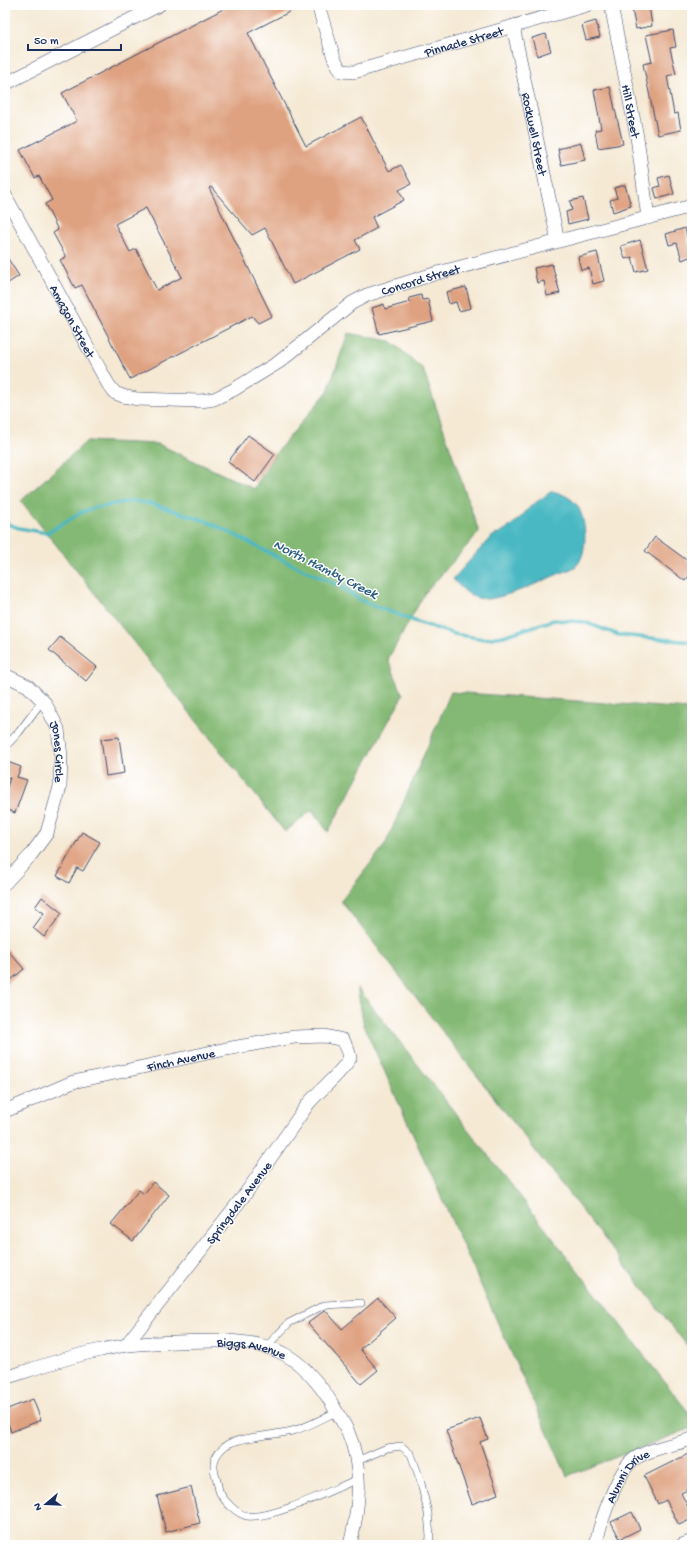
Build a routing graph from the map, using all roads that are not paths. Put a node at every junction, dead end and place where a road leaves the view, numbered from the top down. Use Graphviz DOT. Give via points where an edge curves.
graph roads {
  1 [pos="318,5"];
  2 [pos="587,5"];
  3 [pos="611,5"];
  4 [pos="156,6"];
  5 [pos="513,26"];
  6 [pos="5,84"];
  7 [pos="5,195"];
  8 [pos="692,206"];
  9 [pos="648,218"];
  10 [pos="558,241"];
  11 [pos="173,401"];
  12 [pos="5,675"];
  13 [pos="43,700"];
  14 [pos="5,747"];
  15 [pos="5,883"];
  16 [pos="350,1058"];
  17 [pos="5,1111"];
  18 [pos="360,1302"];
  19 [pos="126,1345"];
  20 [pos="266,1347"];
  21 [pos="5,1378"];
  22 [pos="336,1411"];
  23 [pos="692,1439"];
  24 [pos="357,1461"];
  25 [pos="358,1479"];
  26 [pos="692,1540"];
  27 [pos="350,1545"];
  28 [pos="428,1545"];
  29 [pos="596,1545"];
  30 [pos="682,1545"];
  1 -- 5 [label="street, Pinnacle Street" via="334,58 341,71 354,72"];
  2 -- 5 [label="street, Pinnacle Street"];
  3 -- 9 [label="street, Hill Street" via="637,137"];
  4 -- 6 [label="street"];
  5 -- 10 [label="street, Rockwell Street"];
  7 -- 11 [label="street, Amazon Street" via="115,393 151,400"];
  8 -- 9 [label="street, Concord Street"];
  9 -- 10 [label="street, Concord Street"];
  10 -- 11 [label="street, Concord Street" via="367,295 352,303 279,362 223,396 201,401"];
  12 -- 13 [label="street, Jones Circle" via="28,686"];
  13 -- 14 [label="lane"];
  13 -- 15 [label="street, Jones Circle" via="58,729 61,757 60,787 46,833 30,856"];
  16 -- 17 [label="street, Finch Avenue" via="343,1040 324,1036 294,1037 73,1082"];
  16 -- 19 [label="street, Springdale Avenue" via="319,1091 246,1193"];
  18 -- 20 [label="lane" via="324,1305 289,1323"];
  19 -- 20 [label="street, Biggs Avenue" via="206,1341 239,1342"];
  19 -- 21 [label="street, Biggs Avenue" via="100,1350"];
  20 -- 22 [label="street, Biggs Avenue" via="287,1355 312,1377"];
  22 -- 24 [label="street, Biggs Avenue" via="348,1432"];
  22 -- 25 [label="lane" via="321,1420 293,1430 239,1440 226,1445 213,1463 220,1493 232,1508 246,1516 260,1516 282,1510"];
  23 -- 29 [label="street, Alumni Drive" via="647,1452 632,1460 612,1495 598,1532"];
  24 -- 25 [label="street, Biggs Avenue"];
  24 -- 28 [label="lane" via="387,1448 401,1446 411,1454 428,1512"];
  25 -- 27 [label="street, Biggs Avenue" via="356,1522"];
  26 -- 30 [label="street"];
}
